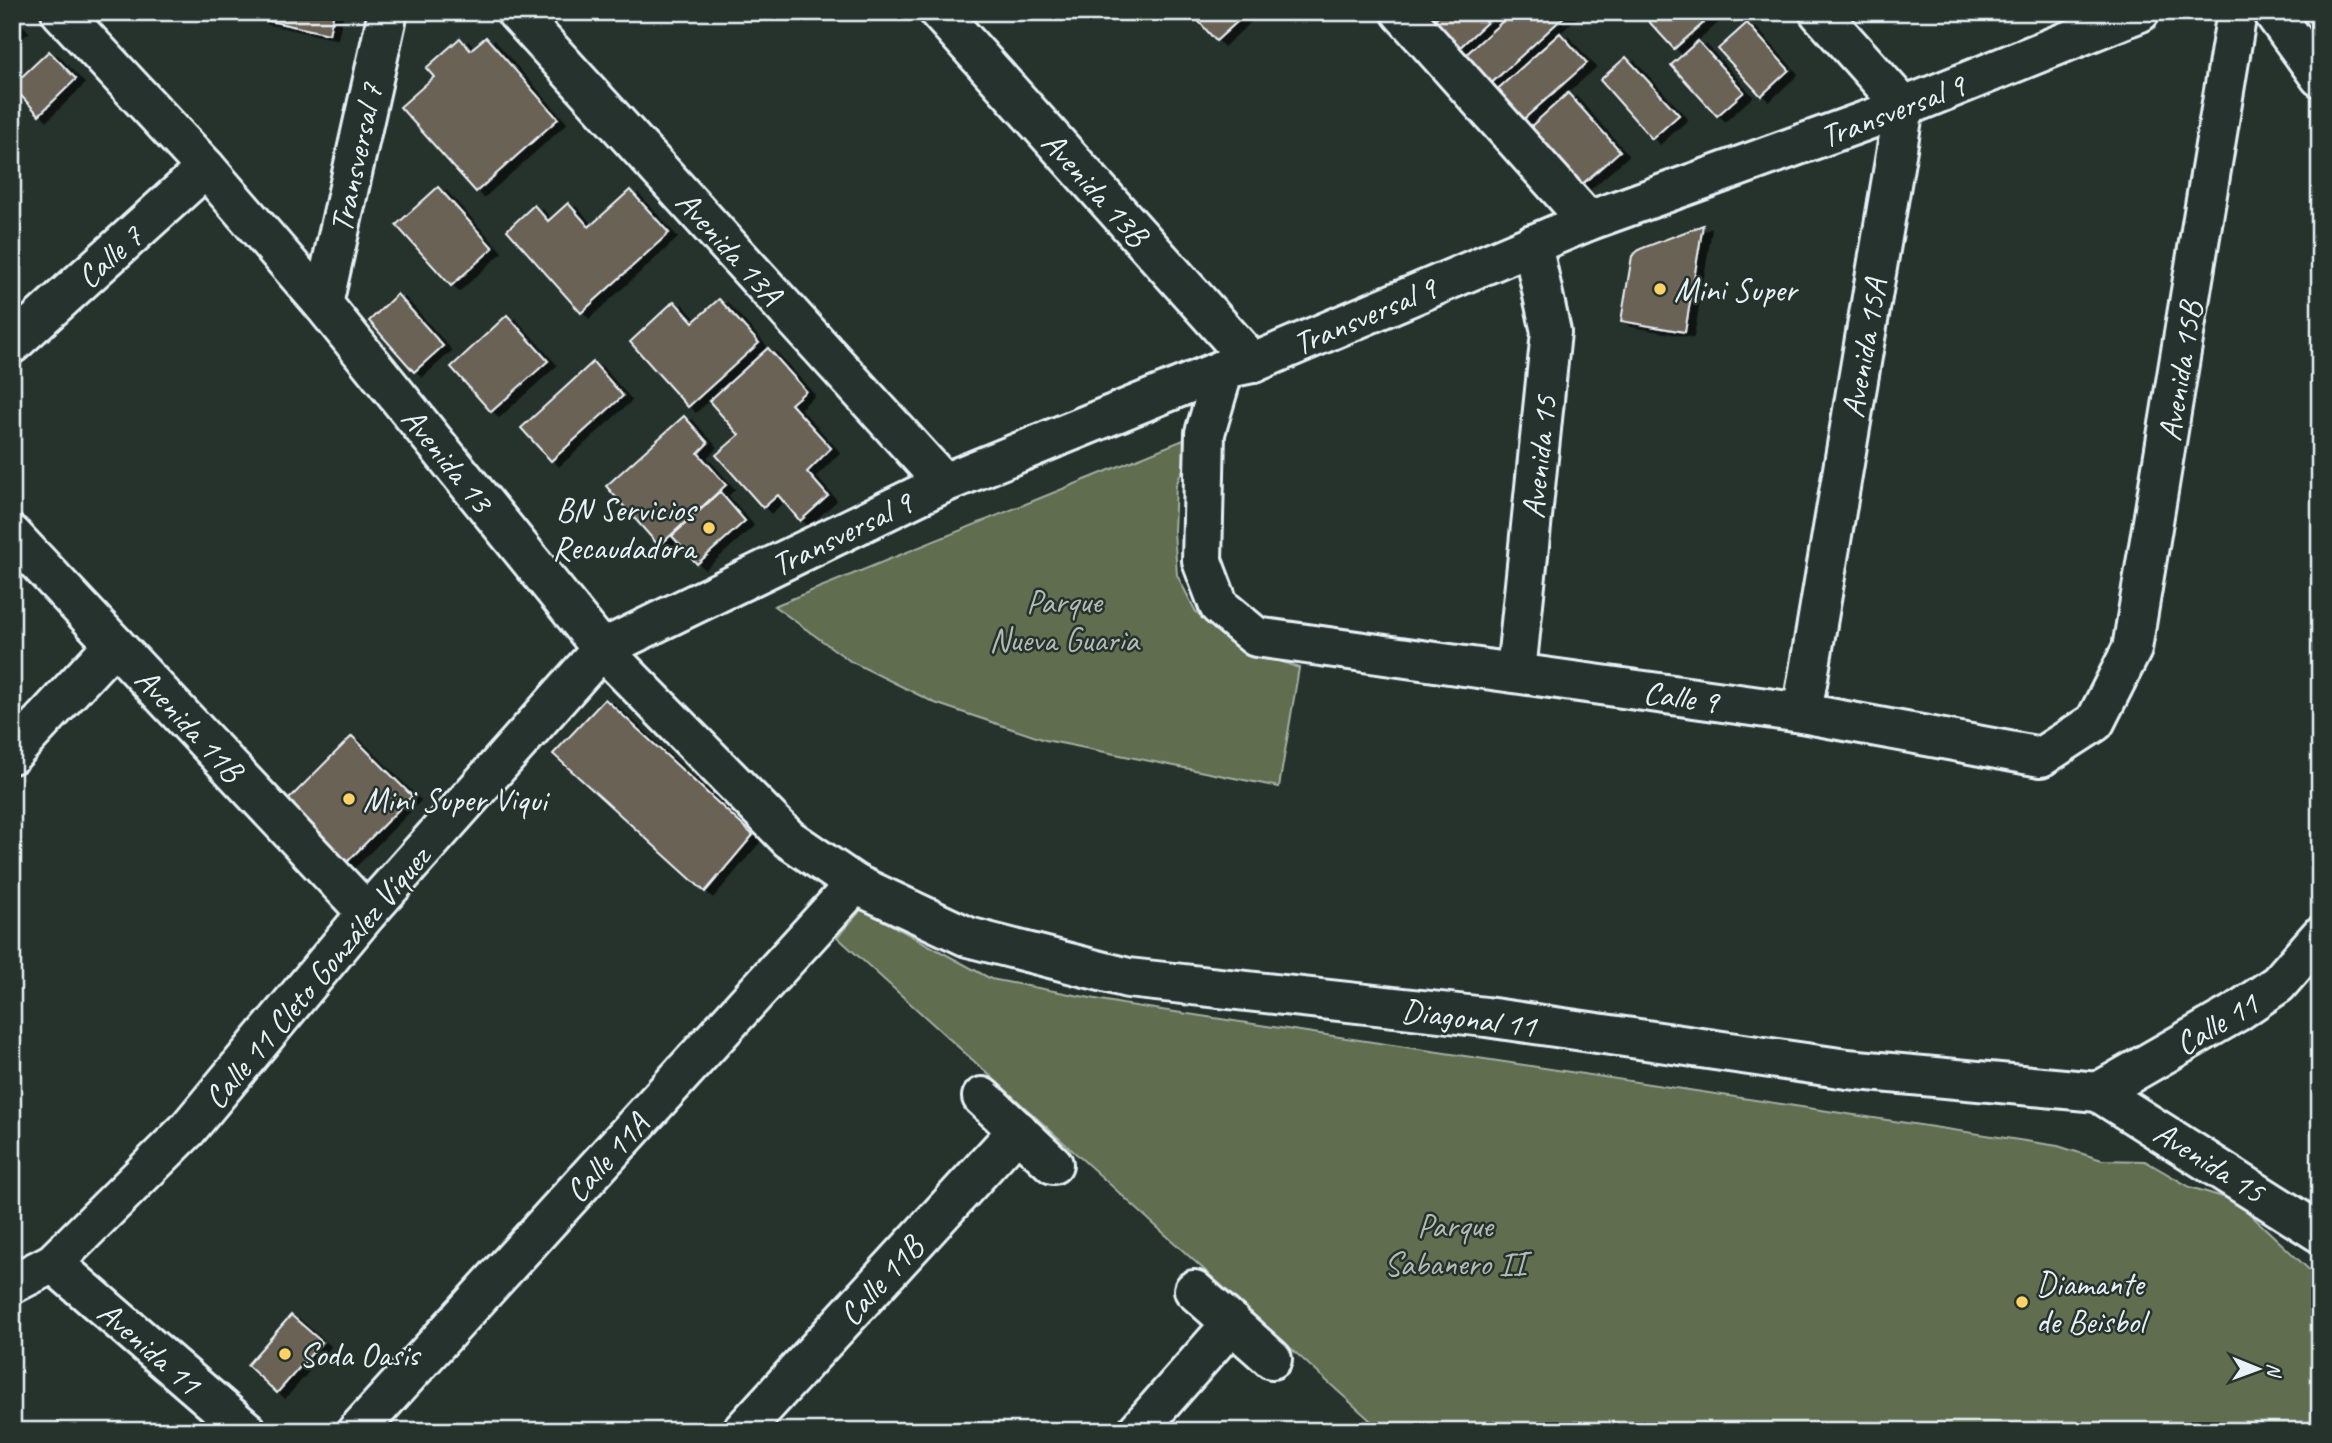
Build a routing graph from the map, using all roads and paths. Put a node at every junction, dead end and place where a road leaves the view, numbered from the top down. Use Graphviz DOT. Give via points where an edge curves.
graph roads {
  1 [pos="61,12"];
  2 [pos="387,12"];
  3 [pos="516,12"];
  4 [pos="939,12"];
  5 [pos="1401,12"];
  6 [pos="1819,12"];
  7 [pos="2140,12"];
  8 [pos="2237,12"];
  9 [pos="2273,12"];
  10 [pos="2320,77"];
  11 [pos="1903,107"];
  12 [pos="206,168"];
  13 [pos="1588,220"];
  14 [pos="1532,244"];
  15 [pos="323,304"];
  16 [pos="12,344"];
  17 [pos="1238,366"];
  18 [pos="944,483"];
  19 [pos="12,535"];
  20 [pos="114,643"];
  21 [pos="602,649"];
  22 [pos="1516,672"];
  23 [pos="1802,713"];
  24 [pos="2095,722"];
  25 [pos="12,754"];
  26 [pos="855,884"];
  27 [pos="367,913"];
  28 [pos="2320,936"];
  29 [pos="2098,1092"];
  30 [pos="982,1097"];
  31 [pos="1018,1130"];
  32 [pos="1053,1164"];
  33 [pos="2320,1233"];
  34 [pos="53,1263"];
  35 [pos="12,1284"];
  36 [pos="1194,1290"];
  37 [pos="1232,1323"];
  38 [pos="1272,1359"];
  39 [pos="247,1431"];
  40 [pos="357,1431"];
  41 [pos="742,1431"];
  42 [pos="1137,1431"];
  1 -- 12 [label="street, Avenida 13"];
  2 -- 15 [label="street, Transversal 7"];
  3 -- 18 [label="street, Avenida 13A"];
  4 -- 17 [label="street, Avenida 13B"];
  5 -- 13 [label="street"];
  6 -- 11 [label="street"];
  7 -- 11 [label="street, Transversal 9"];
  8 -- 24 [label="street, Avenida 15B" via="2141,609 2132,649"];
  9 -- 10 [label="street"];
  11 -- 13 [label="street, Transversal 9"];
  11 -- 23 [label="street, Avenida 15A"];
  12 -- 15 [label="street, Avenida 13"];
  12 -- 16 [label="street, Calle 7"];
  13 -- 14 [label="street, Transversal 9"];
  14 -- 17 [label="street, Transversal 9"];
  14 -- 22 [label="street, Avenida 15" via="1551,332"];
  15 -- 21 [label="street, Avenida 13"];
  17 -- 18 [label="street, Transversal 9"];
  17 -- 22 [label="street, Calle 9" via="1205,433 1202,561 1219,606 1256,637"];
  18 -- 21 [label="street, Transversal 9"];
  19 -- 20 [label="street, Avenida 11B"];
  20 -- 25 [label="street"];
  20 -- 27 [label="street, Avenida 11B"];
  21 -- 26 [label="street, Avenida 13" via="789,839"];
  21 -- 27 [label="street, Calle 11 Cleto González Víquez"];
  22 -- 23 [label="street, Calle 9"];
  23 -- 24 [label="street, Calle 9" via="2041,757"];
  26 -- 29 [label="street, Diagonal 11" via="968,937 1128,978 1486,1017 1847,1069"];
  26 -- 40 [label="street, Calle 11A"];
  27 -- 34 [label="street, Calle 11 Cleto González Víquez" via="187,1130"];
  28 -- 29 [label="street, Calle 11" via="2278,984"];
  29 -- 33 [label="street, Avenida 15"];
  30 -- 31 [label="street"];
  31 -- 32 [label="street"];
  31 -- 41 [label="street, Calle 11B"];
  34 -- 35 [label="street, Calle 11 Cleto González Víquez"];
  34 -- 39 [label="street, Avenida 11"];
  36 -- 37 [label="street"];
  37 -- 38 [label="street"];
  37 -- 42 [label="street"];
}
